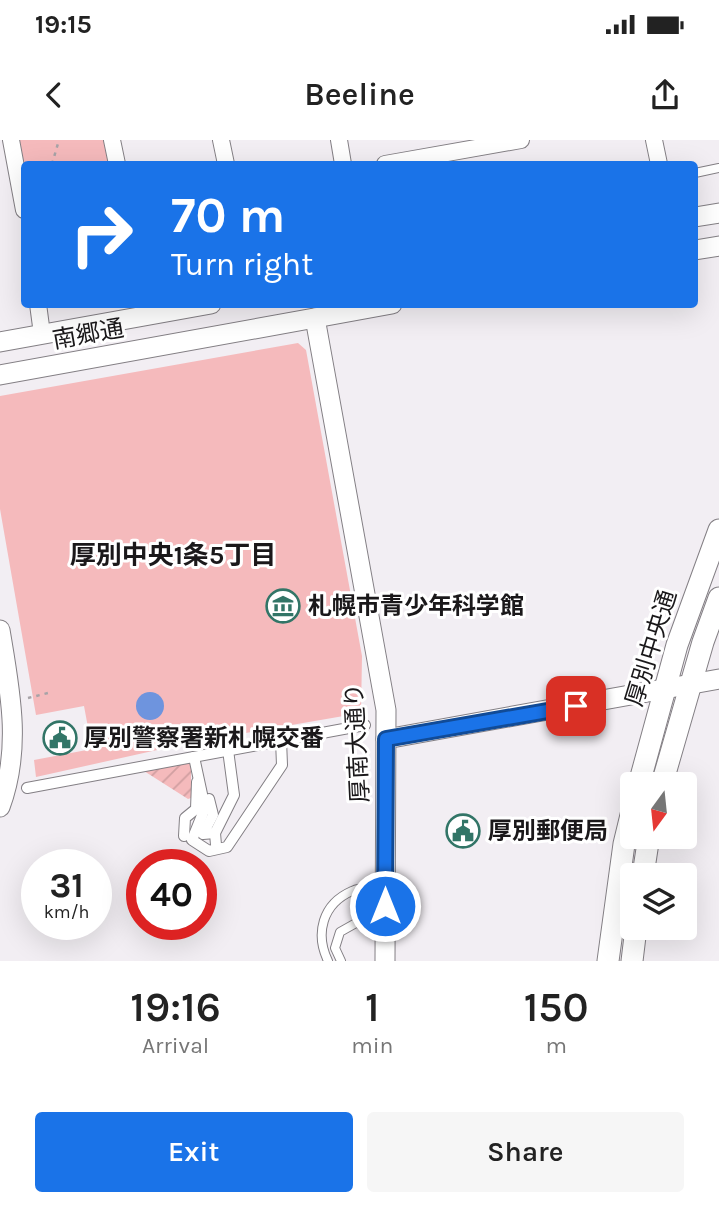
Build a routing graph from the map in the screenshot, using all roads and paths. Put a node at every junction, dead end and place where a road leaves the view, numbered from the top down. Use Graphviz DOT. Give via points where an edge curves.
graph roads {
  1 [pos="11,140"];
  2 [pos="59,140"];
  3 [pos="112,140"];
  4 [pos="221,140"];
  5 [pos="339,140"];
  6 [pos="521,140"];
  7 [pos="654,140"];
  8 [pos="451,146"];
  9 [pos="53,161"];
  10 [pos="116,161"];
  11 [pos="225,161"];
  12 [pos="343,161"];
  13 [pos="395,161"];
  14 [pos="658,161"];
  15 [pos="719,168"];
  16 [pos="698,172"];
  17 [pos="21,194"];
  18 [pos="719,213"];
  19 [pos="698,217"];
  20 [pos="719,246"];
  21 [pos="698,250"];
  22 [pos="39,308"];
  23 [pos="188,308"];
  24 [pos="370,308"];
  25 [pos="315,318"];
  26 [pos="42,334"];
  27 [pos="0,342"];
  28 [pos="0,375"];
  29 [pos="719,530"];
  30 [pos="719,598"];
  31 [pos="0,630"];
  32 [pos="719,678"];
  33 [pos="4,683"];
  34 [pos="690,684"];
  35 [pos="664,690"];
  36 [pos="48,694"];
  37 [pos="28,698"];
  38 [pos="365,725"];
  39 [pos="386,739"];
  40 [pos="281,740"];
  41 [pos="228,750"];
  42 [pos="196,756"];
  43 [pos="642,772"];
  44 [pos="665,772"];
  45 [pos="27,788"];
  46 [pos="0,807"];
  47 [pos="217,844"];
  48 [pos="623,849"];
  49 [pos="385,887"];
  50 [pos="385,925"];
  51 [pos="635,940"];
  52 [pos="328,961"];
  53 [pos="341,961"];
  54 [pos="385,961"];
  55 [pos="608,961"];
  56 [pos="632,961"];
  1 -- 17 [label="street"];
  2 -- 9 [label="path"];
  3 -- 10 [label="street"];
  4 -- 11 [label="street"];
  5 -- 12 [label="street"];
  6 -- 8 [label="street"];
  7 -- 14 [label="street"];
  8 -- 13 [label="street"];
  15 -- 16 [label="lane"];
  18 -- 19 [label="street"];
  20 -- 21 [label="street"];
  22 -- 26 [label="street"];
  23 -- 26 [label="street, 南郷通"];
  24 -- 25 [label="street, 南郷通"];
  25 -- 28 [label="street, 南郷通"];
  25 -- 39 [label="street, 厚南大通り" via="386,710"];
  26 -- 27 [label="street, 南郷通"];
  29 -- 35 [label="main road, 厚別中央通"];
  30 -- 34 [label="main road, 厚別中央通"];
  31 -- 33 [label="street"];
  32 -- 34 [label="street"];
  33 -- 46 [label="street" via="13,746"];
  34 -- 35 [label="street"];
  34 -- 44 [label="main road, 厚別中央通"];
  35 -- 39 [label="street"];
  35 -- 43 [label="main road, 厚別中央通"];
  36 -- 37 [label="path"];
  38 -- 40 [label="street"];
  39 -- 49 [label="street, 厚南大通り"];
  40 -- 41 [label="street"];
  40 -- 47 [label="street" via="282,765 227,847"];
  41 -- 42 [label="street"];
  41 -- 47 [label="street" via="234,795"];
  42 -- 45 [label="street"];
  42 -- 47 [label="street" via="213,815 203,834"];
  42 -- 47 [label="street" via="200,808 185,839 209,851"];
  48 -- 55 [label="main road"];
  49 -- 50 [label="street, 厚南大通り"];
  49 -- 52 [label="lane" via="354,890 323,919 320,930"];
  50 -- 53 [label="lane" via="348,926 340,932 335,948"];
  50 -- 54 [label="street, 厚南大通り"];
  51 -- 56 [label="main road"];
}
